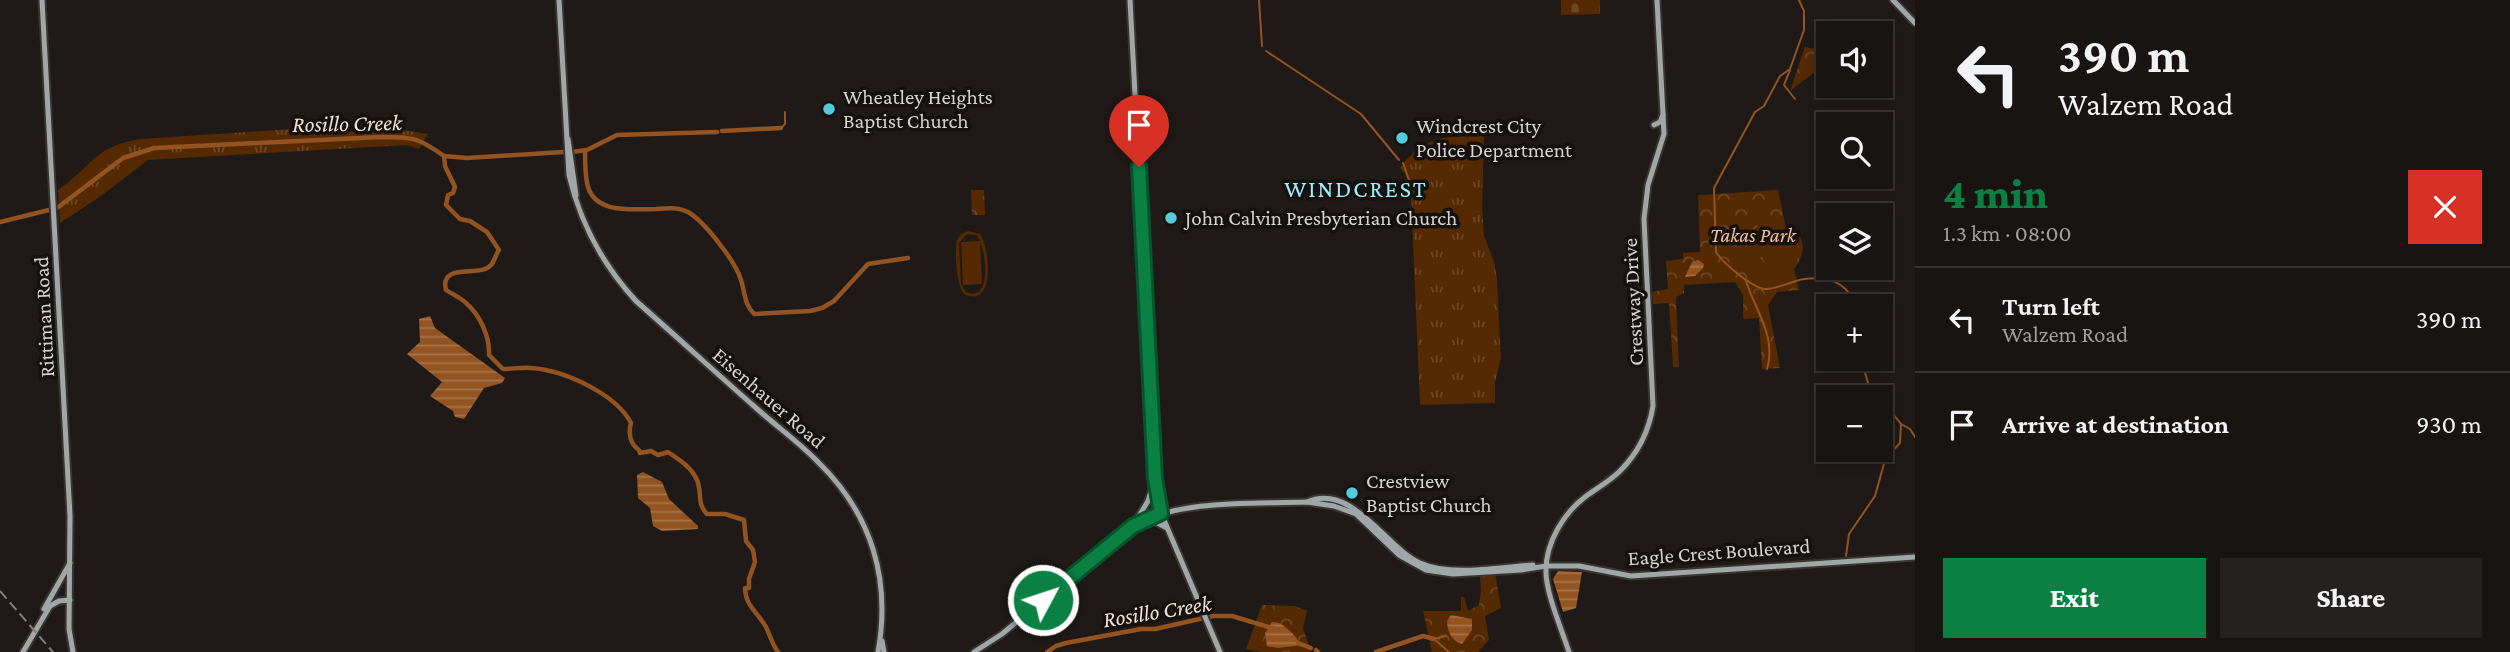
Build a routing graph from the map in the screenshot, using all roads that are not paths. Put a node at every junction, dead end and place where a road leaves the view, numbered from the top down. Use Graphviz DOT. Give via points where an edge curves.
graph roads {
  1 [pos="42,0"];
  2 [pos="559,0"];
  3 [pos="1130,0"];
  4 [pos="1657,0"];
  5 [pos="1893,0"];
  6 [pos="1915,23"];
  7 [pos="1664,112"];
  8 [pos="1654,125"];
  9 [pos="567,136"];
  10 [pos="571,175"];
  11 [pos="1155,478"];
  12 [pos="1157,499"];
  13 [pos="1174,510"];
  14 [pos="1161,513"];
  15 [pos="1149,518"];
  16 [pos="1133,526"];
  17 [pos="1167,528"];
  18 [pos="1548,553"];
  19 [pos="1915,557"];
  20 [pos="70,563"];
  21 [pos="62,565"];
  22 [pos="1546,566"];
  23 [pos="1556,566"];
  24 [pos="1535,567"];
  25 [pos="64,572"];
  26 [pos="1547,579"];
  27 [pos="70,600"];
  28 [pos="38,625"];
  29 [pos="881,635"];
  30 [pos="23,652"];
  31 [pos="73,652"];
  32 [pos="873,652"];
  33 [pos="878,652"];
  34 [pos="884,652"];
  35 [pos="974,652"];
  36 [pos="1220,652"];
  37 [pos="1569,652"];
  1 -- 20 [label="main road, Rittiman Road"];
  2 -- 9 [label="main road, Eisenhauer Road"];
  3 -- 11 [label="main road"];
  4 -- 7 [label="main road, Crestway Drive"];
  5 -- 6 [label="main road"];
  7 -- 8 [label="main road"];
  7 -- 18 [label="main road, Crestway Drive" via="1663,141 1644,208 1654,383 1651,416 1634,455 1573,508"];
  9 -- 10 [label="main road, Eisenhauer Road"];
  9 -- 10 [label="main road, Eisenhauer Road"];
  10 -- 29 [label="main road, Eisenhauer Road" via="585,224 605,262 636,301 819,463 851,500 879,574"];
  11 -- 12 [label="main road"];
  11 -- 16 [label="main road"];
  12 -- 13 [label="main road"];
  12 -- 14 [label="main road"];
  13 -- 14 [label="main road, Eagle Crest Boulevard"];
  13 -- 17 [label="main road"];
  13 -- 24 [label="main road, Eagle Crest Boulevard" via="1329,500 1354,508 1402,552 1430,567"];
  14 -- 15 [label="main road, Eagle Crest Boulevard"];
  14 -- 17 [label="main road"];
  15 -- 16 [label="main road, Eagle Crest Boulevard"];
  15 -- 17 [label="main road"];
  16 -- 35 [label="main road"];
  17 -- 36 [label="main road"];
  18 -- 22 [label="main road, Crestway Drive"];
  18 -- 23 [label="main road"];
  18 -- 24 [label="main road"];
  19 -- 23 [label="main road, Eagle Crest Boulevard" via="1631,576"];
  20 -- 25 [label="main road"];
  20 -- 27 [label="main road, Rittiman Road"];
  21 -- 25 [label="main road"];
  22 -- 23 [label="main road, Eagle Crest Boulevard"];
  22 -- 24 [label="main road, Eagle Crest Boulevard"];
  22 -- 26 [label="main road, Crestway Drive"];
  23 -- 26 [label="main road"];
  24 -- 26 [label="main road"];
  25 -- 28 [label="main road"];
  26 -- 37 [label="main road, Crestway Drive"];
  27 -- 28 [label="main road" via="52,604"];
  27 -- 31 [label="main road, Rittiman Road"];
  28 -- 30 [label="main road"];
  29 -- 32 [label="main road"];
  29 -- 33 [label="main road, Eisenhauer Road"];
  29 -- 34 [label="main road"];
}
